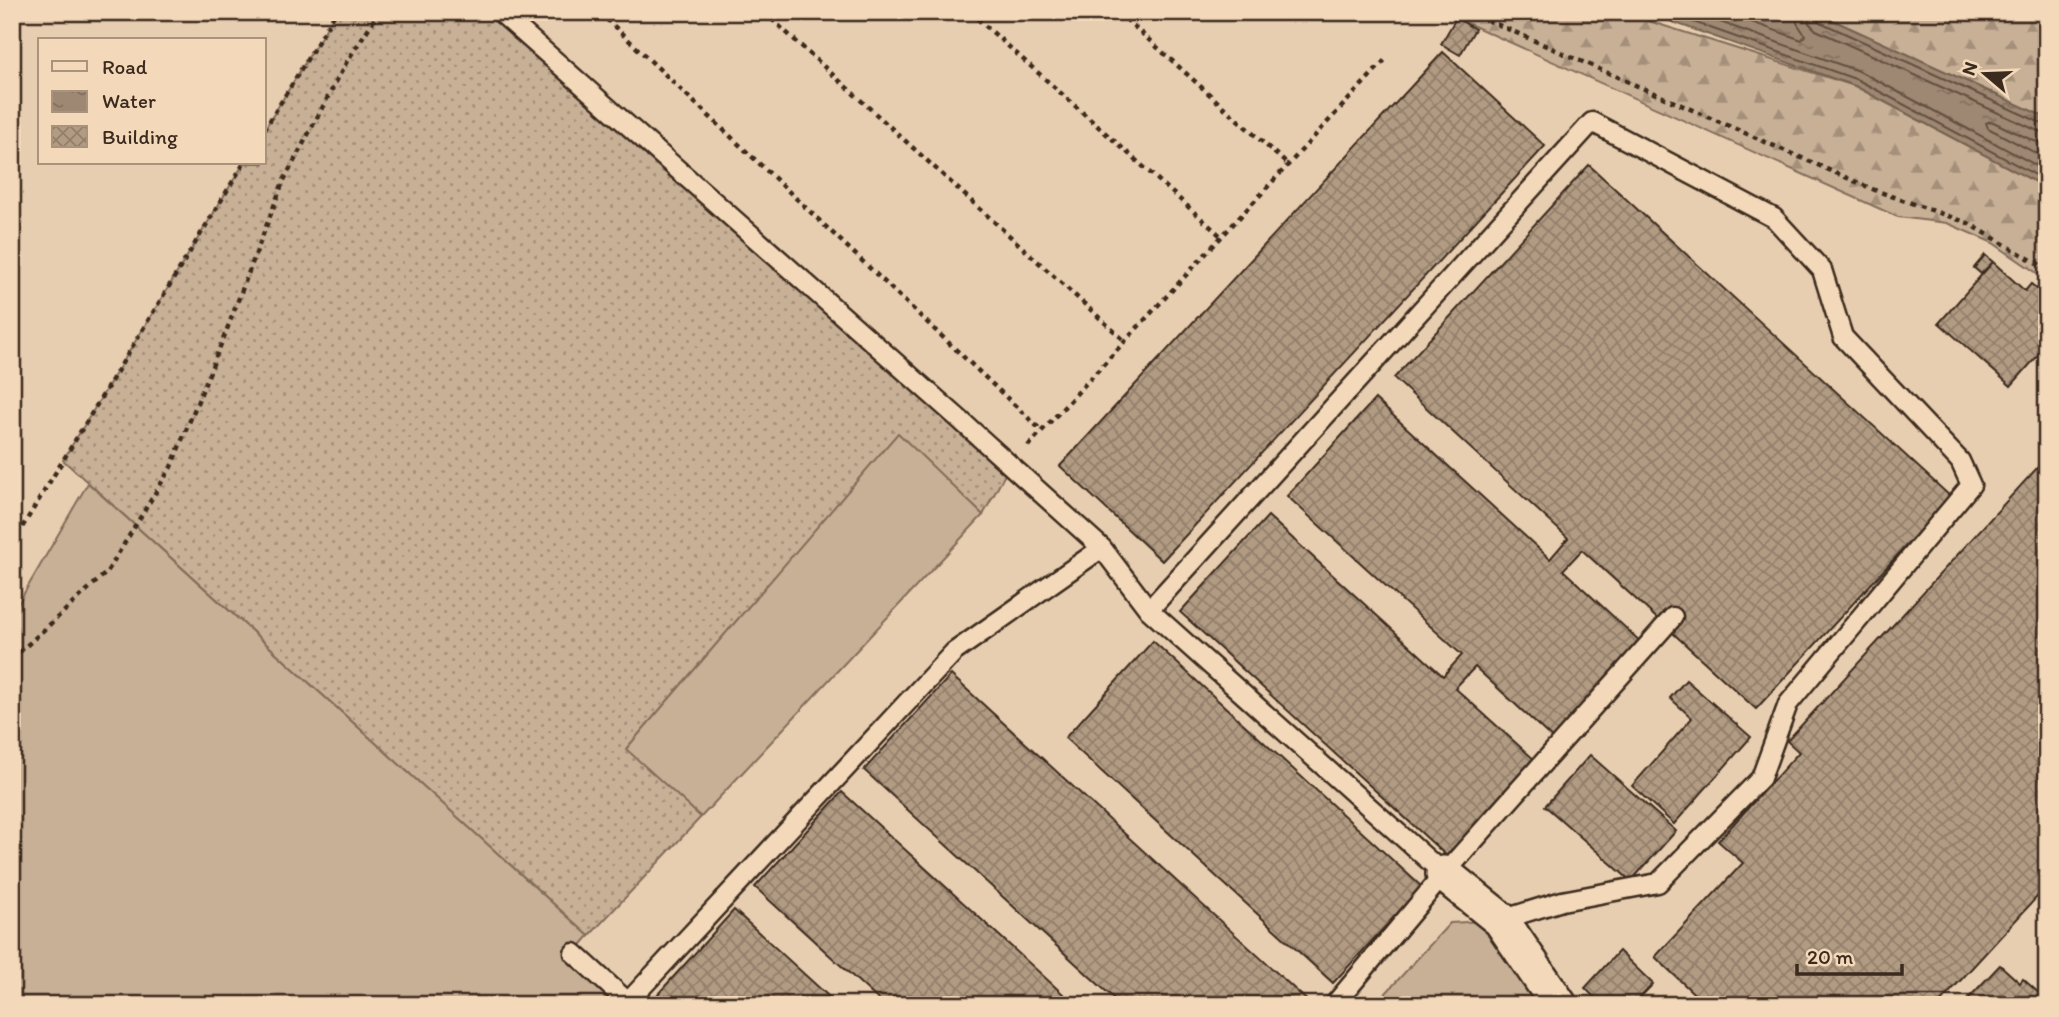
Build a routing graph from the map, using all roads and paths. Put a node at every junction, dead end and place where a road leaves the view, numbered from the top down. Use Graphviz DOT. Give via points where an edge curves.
graph roads {
  1 [pos="336,12"];
  2 [pos="379,12"];
  3 [pos="500,12"];
  4 [pos="599,12"];
  5 [pos="764,12"];
  6 [pos="970,12"];
  7 [pos="1118,12"];
  8 [pos="1469,12"];
  9 [pos="1385,60"];
  10 [pos="266,127"];
  11 [pos="243,164"];
  12 [pos="1288,165"];
  13 [pos="1222,237"];
  14 [pos="2047,268"];
  15 [pos="1125,341"];
  16 [pos="1042,431"];
  17 [pos="1010,465"];
  18 [pos="12,544"];
  19 [pos="1102,548"];
  20 [pos="1149,610"];
  21 [pos="1673,617"];
  22 [pos="12,659"];
  23 [pos="1444,874"];
  24 [pos="1501,920"];
  25 [pos="574,953"];
  26 [pos="629,1003"];
  27 [pos="1334,1005"];
  28 [pos="1559,1005"];
  1 -- 10 [label="path"];
  2 -- 22 [label="path" via="346,63 283,182 171,467 107,572"];
  3 -- 17 [label="lane"];
  4 -- 16 [label="path"];
  5 -- 15 [label="path"];
  6 -- 13 [label="path"];
  7 -- 12 [label="path"];
  8 -- 14 [label="path" via="1877,191 1968,223"];
  9 -- 12 [label="path"];
  11 -- 18 [label="path"];
  12 -- 13 [label="path"];
  13 -- 15 [label="path"];
  15 -- 16 [label="path"];
  16 -- 17 [label="path"];
  17 -- 19 [label="lane"];
  19 -- 20 [label="lane"];
  19 -- 26 [label="lane" via="954,652"];
  20 -- 23 [label="lane"];
  20 -- 24 [label="lane" via="1591,122 1773,218 1822,270 1843,337 1961,461 1971,485 1788,704 1761,778 1658,883 1562,901"];
  21 -- 23 [label="lane"];
  23 -- 24 [label="street"];
  23 -- 27 [label="lane"];
  24 -- 28 [label="street"];
  25 -- 26 [label="lane"];
}
